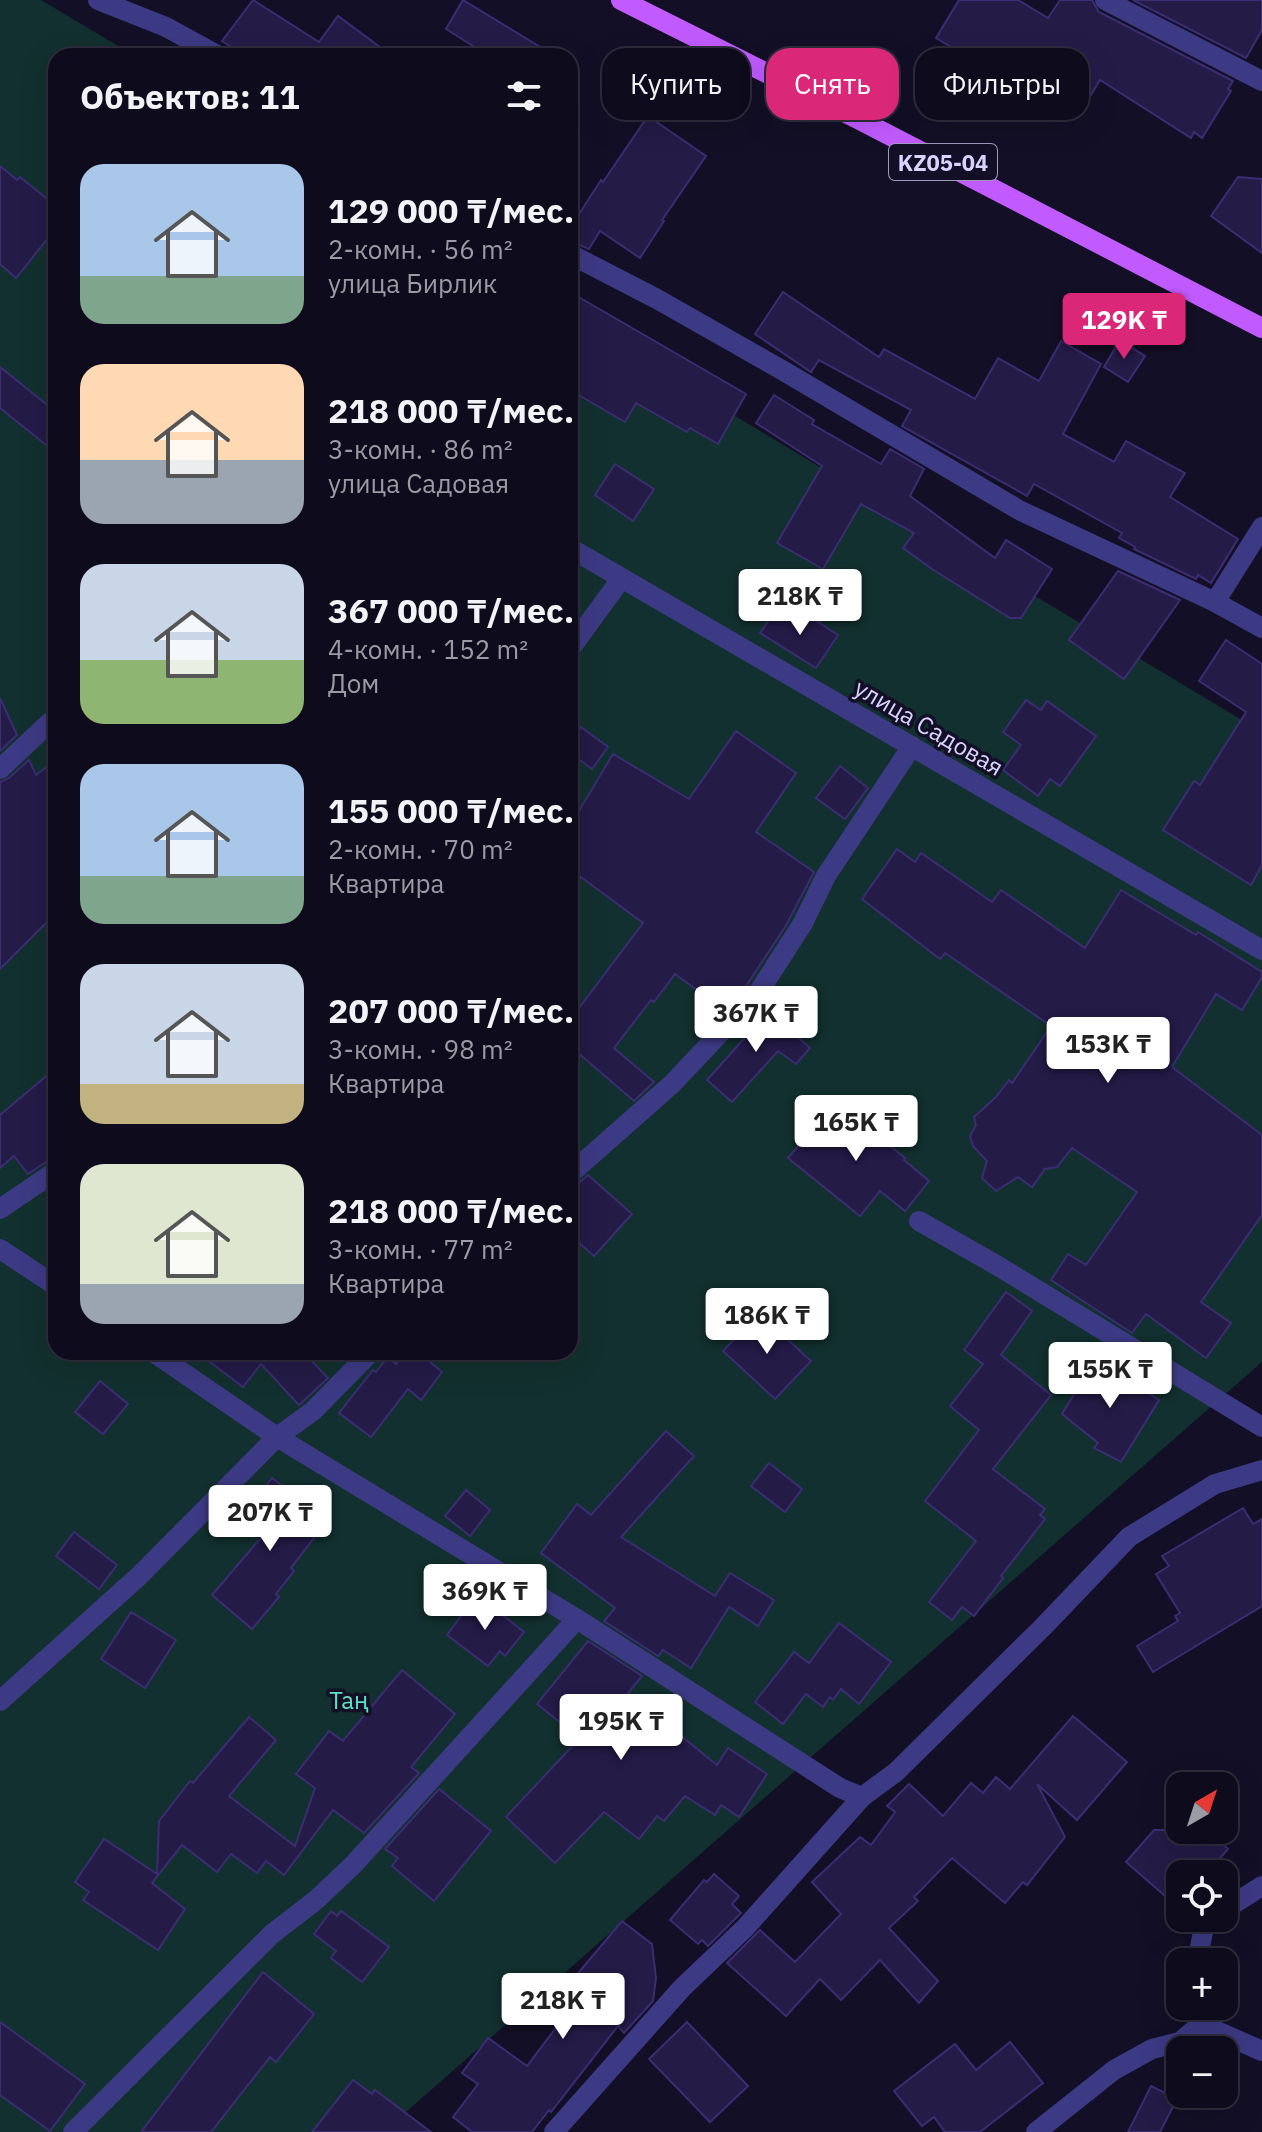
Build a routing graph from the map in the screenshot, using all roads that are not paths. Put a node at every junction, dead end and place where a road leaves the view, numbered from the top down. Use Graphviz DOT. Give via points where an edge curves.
graph roads {
  1 [pos="98,0"];
  2 [pos="621,0"];
  3 [pos="1105,0"];
  4 [pos="204,48"];
  5 [pos="1262,81"];
  6 [pos="578,258"];
  7 [pos="1262,328"];
  8 [pos="1262,527"];
  9 [pos="578,553"];
  10 [pos="621,579"];
  11 [pos="1215,602"];
  12 [pos="1262,628"];
  13 [pos="578,638"];
  14 [pos="48,724"];
  15 [pos="912,746"];
  16 [pos="0,769"];
  17 [pos="1262,950"];
  18 [pos="578,1167"];
  19 [pos="48,1176"];
  20 [pos="0,1209"];
  21 [pos="919,1221"];
  22 [pos="0,1249"];
  23 [pos="48,1281"];
  24 [pos="165,1360"];
  25 [pos="363,1360"];
  26 [pos="1262,1427"];
  27 [pos="277,1437"];
  28 [pos="1262,1470"];
  29 [pos="577,1619"];
  30 [pos="0,1701"];
  31 [pos="862,1797"];
  32 [pos="1262,1886"];
  33 [pos="1238,1901"];
  34 [pos="1196,2020"];
  35 [pos="1209,2020"];
  36 [pos="1262,2051"];
  37 [pos="73,2132"];
  38 [pos="554,2132"];
  39 [pos="1036,2132"];
  1 -- 4 [label="street"];
  2 -- 7 [label="main road, KZ05-04"];
  3 -- 5 [label="street"];
  6 -- 11 [label="street" via="1019,510"];
  8 -- 11 [label="street"];
  9 -- 10 [label="street, улица Садовая"];
  10 -- 13 [label="street"];
  10 -- 15 [label="street, улица Садовая"];
  11 -- 12 [label="street"];
  14 -- 16 [label="street"];
  15 -- 17 [label="street, улица Садовая"];
  15 -- 18 [label="street" via="826,876 758,993 672,1084"];
  19 -- 20 [label="street"];
  21 -- 26 [label="street"];
  22 -- 23 [label="street"];
  24 -- 27 [label="street"];
  25 -- 27 [label="street" via="313,1411"];
  27 -- 29 [label="street"];
  27 -- 30 [label="street" via="139,1576"];
  28 -- 31 [label="street" via="1215,1484 1129,1537 907,1762"];
  29 -- 31 [label="street" via="840,1788"];
  29 -- 37 [label="street" via="353,1865 272,1934"];
  31 -- 38 [label="street"];
  32 -- 33 [label="street"];
  34 -- 39 [label="street" via="1180,2042 1152,2049 1114,2070"];
  35 -- 36 [label="street"];
}
